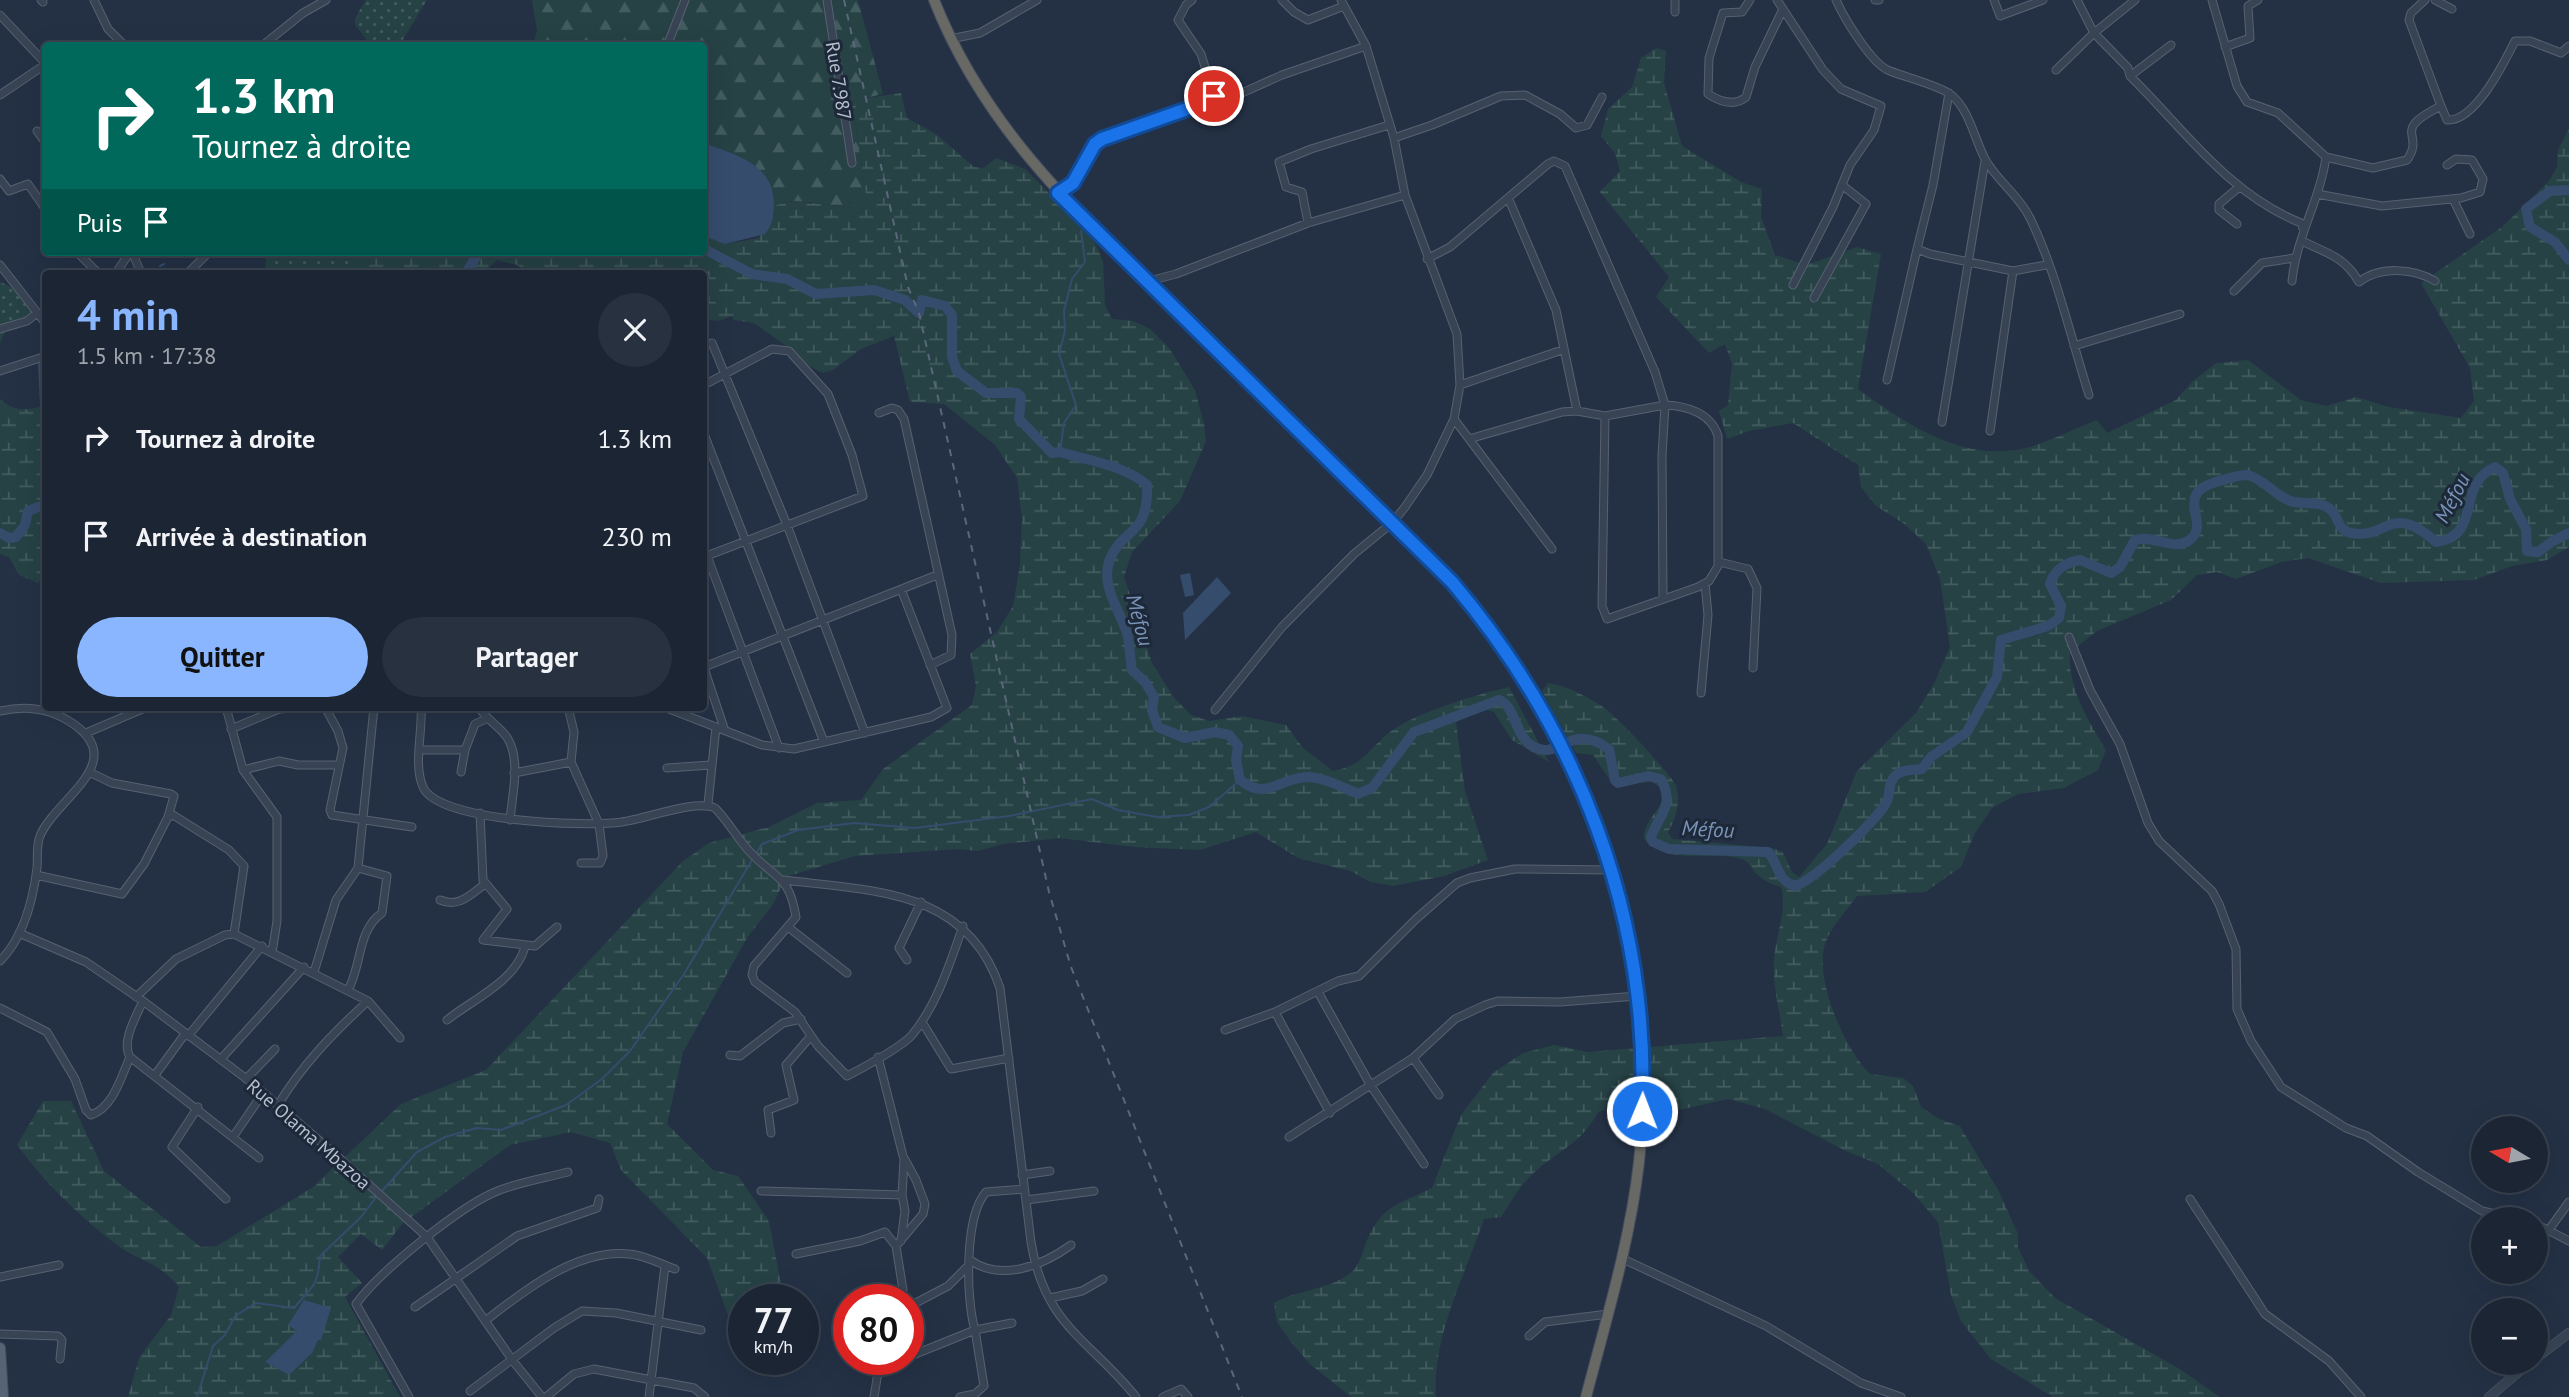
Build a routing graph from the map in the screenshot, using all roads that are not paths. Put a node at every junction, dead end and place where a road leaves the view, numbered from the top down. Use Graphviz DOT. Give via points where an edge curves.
graph roads {
  1 [pos="94,0"];
  2 [pos="326,0"];
  3 [pos="685,0"];
  4 [pos="827,0"];
  5 [pos="934,0"];
  6 [pos="1037,0"];
  7 [pos="1192,0"];
  8 [pos="1282,0"];
  9 [pos="1675,0"];
  10 [pos="1750,0"];
  11 [pos="1777,0"];
  12 [pos="1836,0"];
  13 [pos="1994,0"];
  14 [pos="2043,0"];
  15 [pos="2077,0"];
  16 [pos="2136,0"];
  17 [pos="2212,0"];
  18 [pos="2258,0"];
  19 [pos="2425,0"];
  20 [pos="2435,0"];
  21 [pos="1342,3"];
  22 [pos="1783,9"];
  23 [pos="2452,9"];
  24 [pos="1675,12"];
  25 [pos="0,16"];
  26 [pos="2094,33"];
  27 [pos="950,40"];
  28 [pos="121,42"];
  29 [pos="268,42"];
  30 [pos="669,42"];
  31 [pos="2171,45"];
  32 [pos="1366,46"];
  33 [pos="2569,46"];
  34 [pos="2225,47"];
  35 [pos="42,60"];
  36 [pos="42,67"];
  37 [pos="2056,70"];
  38 [pos="2130,76"];
  39 [pos="1949,93"];
  40 [pos="0,95"];
  41 [pos="1214,96"];
  42 [pos="1602,97"];
  43 [pos="2441,106"];
  44 [pos="1389,125"];
  45 [pos="37,131"];
  46 [pos="42,138"];
  47 [pos="1394,138"];
  48 [pos="2326,157"];
  49 [pos="1985,160"];
  50 [pos="852,163"];
  51 [pos="2447,165"];
  52 [pos="0,179"];
  53 [pos="1842,185"];
  54 [pos="2238,188"];
  55 [pos="1058,193"];
  56 [pos="2317,194"];
  57 [pos="1405,195"];
  58 [pos="2453,199"];
  59 [pos="1509,200"];
  60 [pos="42,204"];
  61 [pos="1308,223"];
  62 [pos="2237,224"];
  63 [pos="2304,231"];
  64 [pos="2470,234"];
  65 [pos="2302,241"];
  66 [pos="1917,248"];
  67 [pos="81,256"];
  68 [pos="205,256"];
  69 [pos="2294,258"];
  70 [pos="1427,260"];
  71 [pos="1969,260"];
  72 [pos="0,265"];
  73 [pos="2046,265"];
  74 [pos="95,270"];
  75 [pos="191,270"];
  76 [pos="2013,271"];
  77 [pos="4,275"];
  78 [pos="1149,281"];
  79 [pos="2292,281"];
  80 [pos="2435,281"];
  81 [pos="1793,285"];
  82 [pos="2234,291"];
  83 [pos="1814,298"];
  84 [pos="37,313"];
  85 [pos="2180,314"];
  86 [pos="42,319"];
  87 [pos="0,329"];
  88 [pos="712,343"];
  89 [pos="2074,346"];
  90 [pos="1562,350"];
  91 [pos="42,357"];
  92 [pos="0,371"];
  93 [pos="726,373"];
  94 [pos="1887,380"];
  95 [pos="707,383"];
  96 [pos="1460,385"];
  97 [pos="2088,394"];
  98 [pos="1665,405"];
  99 [pos="1577,411"];
  100 [pos="879,413"];
  101 [pos="1605,416"];
  102 [pos="1454,419"];
  103 [pos="1942,422"];
  104 [pos="1990,431"];
  105 [pos="1469,439"];
  106 [pos="707,442"];
  107 [pos="1393,522"];
  108 [pos="787,525"];
  109 [pos="746,541"];
  110 [pos="1552,549"];
  111 [pos="707,555"];
  112 [pos="707,561"];
  113 [pos="1719,562"];
  114 [pos="937,575"];
  115 [pos="1705,583"];
  116 [pos="901,589"];
  117 [pos="1663,597"];
  118 [pos="822,620"];
  119 [pos="782,636"];
  120 [pos="2069,637"];
  121 [pos="741,652"];
  122 [pos="930,665"];
  123 [pos="707,667"];
  124 [pos="1753,668"];
  125 [pos="707,677"];
  126 [pos="1701,693"];
  127 [pos="42,709"];
  128 [pos="1215,710"];
  129 [pos="0,711"];
  130 [pos="51,711"];
  131 [pos="138,711"];
  132 [pos="227,711"];
  133 [pos="274,711"];
  134 [pos="327,711"];
  135 [pos="374,711"];
  136 [pos="421,711"];
  137 [pos="481,711"];
  138 [pos="569,711"];
  139 [pos="676,711"];
  140 [pos="486,719"];
  141 [pos="716,727"];
  142 [pos="231,729"];
  143 [pos="725,730"];
  144 [pos="86,733"];
  145 [pos="865,733"];
  146 [pos="824,742"];
  147 [pos="779,748"];
  148 [pos="421,750"];
  149 [pos="465,750"];
  150 [pos="571,762"];
  151 [pos="338,765"];
  152 [pos="711,765"];
  153 [pos="667,768"];
  154 [pos="243,770"];
  155 [pos="89,772"];
  156 [pos="461,772"];
  157 [pos="514,774"];
  158 [pos="708,804"];
  159 [pos="480,813"];
  160 [pos="168,817"];
  161 [pos="362,820"];
  162 [pos="510,820"];
  163 [pos="599,824"];
  164 [pos="412,827"];
  165 [pos="581,863"];
  166 [pos="358,869"];
  167 [pos="1613,870"];
  168 [pos="36,875"];
  169 [pos="785,880"];
  170 [pos="485,884"];
  171 [pos="440,900"];
  172 [pos="921,902"];
  173 [pos="557,926"];
  174 [pos="963,926"];
  175 [pos="788,927"];
  176 [pos="19,933"];
  177 [pos="234,934"];
  178 [pos="262,946"];
  179 [pos="525,947"];
  180 [pos="272,953"];
  181 [pos="907,960"];
  182 [pos="0,961"];
  183 [pos="304,967"];
  184 [pos="314,972"];
  185 [pos="847,974"];
  186 [pos="348,990"];
  187 [pos="1318,992"];
  188 [pos="1637,996"];
  189 [pos="139,999"];
  190 [pos="368,1001"];
  191 [pos="0,1008"];
  192 [pos="1275,1012"];
  193 [pos="801,1019"];
  194 [pos="447,1020"];
  195 [pos="922,1022"];
  196 [pos="1225,1030"];
  197 [pos="187,1035"];
  198 [pos="811,1036"];
  199 [pos="400,1038"];
  200 [pos="275,1049"];
  201 [pos="730,1055"];
  202 [pos="130,1057"];
  203 [pos="878,1057"];
  204 [pos="1009,1058"];
  205 [pos="1413,1058"];
  206 [pos="221,1059"];
  207 [pos="155,1075"];
  208 [pos="246,1079"];
  209 [pos="1371,1086"];
  210 [pos="263,1093"];
  211 [pos="1439,1095"];
  212 [pos="278,1105"];
  213 [pos="198,1107"];
  214 [pos="1330,1113"];
  215 [pos="771,1133"];
  216 [pos="233,1137"];
  217 [pos="1289,1137"];
  218 [pos="903,1157"];
  219 [pos="259,1158"];
  220 [pos="1424,1164"];
  221 [pos="1051,1171"];
  222 [pos="568,1172"];
  223 [pos="1022,1175"];
  224 [pos="1024,1189"];
  225 [pos="761,1191"];
  226 [pos="1094,1191"];
  227 [pos="902,1195"];
  228 [pos="226,1199"];
  229 [pos="599,1199"];
  230 [pos="2190,1199"];
  231 [pos="1026,1200"];
  232 [pos="2569,1202"];
  233 [pos="2475,1207"];
  234 [pos="2549,1231"];
  235 [pos="427,1237"];
  236 [pos="2569,1241"];
  237 [pos="1071,1245"];
  238 [pos="898,1246"];
  239 [pos="796,1254"];
  240 [pos="1621,1258"];
  241 [pos="970,1260"];
  242 [pos="1036,1264"];
  243 [pos="59,1265"];
  244 [pos="665,1266"];
  245 [pos="966,1268"];
  246 [pos="675,1269"];
  247 [pos="0,1277"];
  248 [pos="1103,1279"];
  249 [pos="457,1280"];
  250 [pos="902,1284"];
  251 [pos="1050,1298"];
  252 [pos="924,1299"];
  253 [pos="415,1307"];
  254 [pos="1608,1314"];
  255 [pos="485,1321"];
  256 [pos="657,1322"];
  257 [pos="1012,1323"];
  258 [pos="701,1330"];
  259 [pos="975,1330"];
  260 [pos="2569,1333"];
  261 [pos="0,1334"];
  262 [pos="1529,1336"];
  263 [pos="0,1348"];
  264 [pos="2548,1349"];
  265 [pos="924,1351"];
  266 [pos="60,1359"];
  267 [pos="513,1362"];
  268 [pos="877,1375"];
  269 [pos="2515,1375"];
  270 [pos="651,1378"];
  271 [pos="470,1391"];
  272 [pos="2,1392"];
  273 [pos="410,1397"];
  274 [pos="544,1397"];
  275 [pos="649,1397"];
  276 [pos="705,1397"];
  277 [pos="874,1397"];
  278 [pos="960,1397"];
  279 [pos="1136,1397"];
  280 [pos="1163,1397"];
  281 [pos="1188,1397"];
  282 [pos="1586,1397"];
  283 [pos="1901,1397"];
  284 [pos="2361,1397"];
  285 [pos="2488,1397"];
  1 -- 28 [label="street" via="108,29"];
  2 -- 29 [label="street"];
  3 -- 30 [label="street"];
  4 -- 50 [label="street, Rue 7.987"];
  5 -- 27 [label="highway"];
  6 -- 27 [label="street" via="980,33"];
  7 -- 41 [label="street" via="1178,20 1201,54"];
  8 -- 21 [label="street" via="1308,20"];
  9 -- 24 [label="street"];
  10 -- 22 [label="street" via="1742,12 1723,13 1711,49 1708,94 1728,102 1745,97"];
  11 -- 22 [label="street"];
  12 -- 39 [label="street" via="1850,26 1885,69"];
  13 -- 14 [label="street" via="2000,16"];
  15 -- 26 [label="street"];
  16 -- 26 [label="street"];
  17 -- 34 [label="street"];
  18 -- 34 [label="street" via="2248,6 2250,38"];
  19 -- 43 [label="street" via="2410,13 2409,20"];
  20 -- 23 [label="street"];
  21 -- 32 [label="street"];
  22 -- 53 [label="street" via="1841,89 1881,106 1874,130"];
  25 -- 35 [label="street"];
  26 -- 37 [label="street"];
  26 -- 38 [label="street" via="2128,68"];
  27 -- 55 [label="highway" via="989,107"];
  31 -- 38 [label="street"];
  32 -- 41 [label="street" via="1242,93"];
  32 -- 44 [label="street"];
  33 -- 43 [label="street" via="2561,53 2530,41 2515,41 2486,94 2457,119 2447,120"];
  34 -- 48 [label="street" via="2236,86 2247,102 2278,113"];
  36 -- 40 [label="street"];
  38 -- 54 [label="street"];
  39 -- 49 [label="street" via="1964,110"];
  39 -- 66 [label="street"];
  41 -- 55 [label="street" via="1102,139 1073,183"];
  42 -- 47 [label="street" via="1587,125 1576,128 1525,95 1501,96"];
  43 -- 48 [label="street" via="2415,120 2410,155 2399,164 2373,168"];
  44 -- 47 [label="street"];
  44 -- 61 [label="street" via="1279,162 1286,187 1302,192"];
  45 -- 46 [label="street"];
  47 -- 57 [label="street"];
  48 -- 56 [label="street"];
  49 -- 71 [label="street"];
  49 -- 73 [label="street" via="2024,207"];
  51 -- 58 [label="street" via="2456,159 2472,160 2483,179 2476,195"];
  52 -- 60 [label="street" via="9,191 28,184"];
  53 -- 81 [label="street"];
  53 -- 83 [label="street" via="1866,204"];
  54 -- 62 [label="street" via="2219,204 2219,210"];
  54 -- 63 [label="street" via="2301,223"];
  55 -- 78 [label="highway"];
  56 -- 58 [label="street" via="2374,206"];
  56 -- 63 [label="street"];
  57 -- 61 [label="street"];
  57 -- 70 [label="street"];
  58 -- 64 [label="street"];
  59 -- 70 [label="street"];
  59 -- 90 [label="street" via="1556,310"];
  59 -- 98 [label="street" via="1548,164 1565,166 1655,372"];
  61 -- 78 [label="street"];
  63 -- 65 [label="street"];
  65 -- 69 [label="street"];
  65 -- 80 [label="street" via="2336,255 2359,282 2396,271 2412,271"];
  66 -- 71 [label="street"];
  66 -- 94 [label="street"];
  67 -- 74 [label="street"];
  68 -- 75 [label="street"];
  69 -- 79 [label="street"];
  69 -- 82 [label="street" via="2262,263"];
  70 -- 96 [label="street" via="1457,334"];
  71 -- 76 [label="street"];
  71 -- 103 [label="street"];
  72 -- 77 [label="street"];
  73 -- 76 [label="street"];
  73 -- 89 [label="street" via="2058,284"];
  76 -- 104 [label="street"];
  77 -- 84 [label="street"];
  78 -- 107 [label="highway"];
  84 -- 86 [label="street"];
  84 -- 87 [label="street"];
  85 -- 89 [label="street"];
  88 -- 93 [label="street"];
  89 -- 97 [label="street"];
  90 -- 96 [label="street"];
  90 -- 99 [label="street"];
  91 -- 92 [label="street"];
  93 -- 95 [label="street"];
  93 -- 108 [label="street"];
  93 -- 108 [label="street" via="772,349 785,349 828,394 863,496"];
  96 -- 102 [label="street"];
  98 -- 101 [label="street"];
  98 -- 113 [label="street" via="1704,416 1718,436"];
  98 -- 117 [label="street"];
  99 -- 101 [label="street"];
  99 -- 105 [label="street"];
  100 -- 114 [label="street" via="892,408 904,419"];
  101 -- 117 [label="street" via="1605,617 1612,620"];
  102 -- 105 [label="street"];
  102 -- 107 [label="street" via="1419,488"];
  105 -- 110 [label="street"];
  106 -- 109 [label="street"];
  107 -- 128 [label="street" via="1304,604"];
  107 -- 167 [label="highway" via="1479,614 1522,675 1565,750"];
  108 -- 109 [label="street"];
  108 -- 118 [label="street"];
  109 -- 111 [label="street"];
  109 -- 119 [label="street"];
  112 -- 121 [label="street"];
  113 -- 115 [label="street" via="1716,573"];
  113 -- 124 [label="street" via="1748,569 1757,587"];
  114 -- 116 [label="street"];
  114 -- 122 [label="street" via="953,647 948,658"];
  115 -- 117 [label="street"];
  115 -- 126 [label="street" via="1709,615"];
  116 -- 118 [label="street"];
  116 -- 122 [label="street"];
  118 -- 119 [label="street"];
  118 -- 145 [label="street"];
  119 -- 121 [label="street"];
  119 -- 146 [label="street"];
  120 -- 233 [label="street" via="2090,690 2120,744 2148,823 2159,841 2212,891 2219,904 2236,949 2237,1009 2281,1087"];
  121 -- 123 [label="street"];
  121 -- 147 [label="street"];
  122 -- 145 [label="street" via="945,711"];
  125 -- 143 [label="street"];
  127 -- 129 [label="street"];
  130 -- 144 [label="street"];
  131 -- 144 [label="street"];
  132 -- 142 [label="street"];
  133 -- 142 [label="street"];
  134 -- 151 [label="street" via="342,742"];
  135 -- 161 [label="street"];
  136 -- 148 [label="street"];
  137 -- 140 [label="street"];
  138 -- 150 [label="street" via="574,732"];
  139 -- 141 [label="street"];
  140 -- 149 [label="street" via="475,724"];
  140 -- 157 [label="street" via="508,738"];
  141 -- 143 [label="street"];
  141 -- 152 [label="street"];
  142 -- 154 [label="street"];
  143 -- 147 [label="street"];
  144 -- 155 [label="street" via="93,755"];
  145 -- 146 [label="street"];
  146 -- 147 [label="street"];
  148 -- 149 [label="street"];
  148 -- 159 [label="street" via="420,777 426,792 445,804"];
  149 -- 156 [label="street"];
  150 -- 157 [label="street"];
  150 -- 163 [label="street"];
  151 -- 154 [label="street" via="279,761"];
  151 -- 161 [label="street" via="332,815"];
  152 -- 153 [label="street"];
  152 -- 158 [label="street"];
  154 -- 180 [label="street" via="277,817 277,920"];
  155 -- 160 [label="street" via="112,783 171,794"];
  155 -- 168 [label="street" via="39,837"];
  157 -- 162 [label="street"];
  158 -- 163 [label="street" via="647,819"];
  158 -- 169 [label="street" via="722,814 750,852"];
  159 -- 162 [label="street"];
  159 -- 170 [label="street"];
  160 -- 168 [label="street" via="144,864 122,894"];
  160 -- 177 [label="street" via="181,817 244,866"];
  161 -- 164 [label="street"];
  161 -- 166 [label="street"];
  162 -- 163 [label="street"];
  163 -- 165 [label="street" via="602,861"];
  166 -- 184 [label="street" via="336,900"];
  166 -- 186 [label="street" via="387,876 382,913 370,921"];
  167 -- 187 [label="street" via="1515,869 1470,877 1416,919 1359,976"];
  167 -- 188 [label="highway" via="1632,950"];
  168 -- 176 [label="street"];
  169 -- 172 [label="street"];
  169 -- 175 [label="street" via="796,917"];
  170 -- 171 [label="street" via="460,903"];
  170 -- 179 [label="street" via="507,909 483,940"];
  172 -- 174 [label="street"];
  172 -- 181 [label="street" via="899,948"];
  173 -- 179 [label="street" via="541,943"];
  174 -- 195 [label="street" via="953,960"];
  174 -- 204 [label="street" via="993,966"];
  175 -- 185 [label="street"];
  175 -- 193 [label="street" via="752,975"];
  176 -- 182 [label="street"];
  176 -- 189 [label="street, Rue Olama Mbazoa" via="86,962"];
  177 -- 178 [label="street"];
  177 -- 189 [label="street" via="176,959"];
  178 -- 180 [label="street"];
  178 -- 197 [label="street"];
  179 -- 194 [label="street" via="519,963 485,995"];
  180 -- 183 [label="street"];
  183 -- 184 [label="street"];
  183 -- 206 [label="street"];
  184 -- 186 [label="street"];
  186 -- 190 [label="street"];
  187 -- 192 [label="street"];
  187 -- 209 [label="street"];
  188 -- 205 [label="street" via="1493,1002 1455,1019"];
  188 -- 240 [label="highway" via="1643,1069 1641,1132"];
  189 -- 197 [label="street, Rue Olama Mbazoa"];
  189 -- 202 [label="street" via="126,1048"];
  190 -- 199 [label="street"];
  190 -- 212 [label="street" via="296,1075"];
  191 -- 202 [label="street" via="47,1032 91,1115 100,1112 110,1099"];
  192 -- 196 [label="street"];
  192 -- 214 [label="street"];
  193 -- 198 [label="street"];
  193 -- 201 [label="street" via="783,1023 740,1056"];
  195 -- 203 [label="street" via="907,1040"];
  195 -- 204 [label="street" via="951,1069"];
  197 -- 206 [label="street, Rue Olama Mbazoa"];
  197 -- 207 [label="street"];
  198 -- 203 [label="street" via="847,1076"];
  198 -- 215 [label="street" via="786,1065 794,1100 768,1110"];
  200 -- 208 [label="street"];
  202 -- 207 [label="street"];
  203 -- 218 [label="street"];
  204 -- 223 [label="street"];
  205 -- 209 [label="street"];
  205 -- 211 [label="street"];
  206 -- 208 [label="street, Rue Olama Mbazoa"];
  207 -- 213 [label="street"];
  208 -- 210 [label="street, Rue Olama Mbazoa"];
  209 -- 214 [label="street"];
  209 -- 220 [label="street"];
  210 -- 212 [label="street, Rue Olama Mbazoa"];
  210 -- 216 [label="street"];
  212 -- 235 [label="street, Rue Olama Mbazoa"];
  213 -- 216 [label="street"];
  213 -- 228 [label="street" via="172,1147"];
  214 -- 217 [label="street"];
  216 -- 219 [label="street"];
  218 -- 227 [label="street"];
  218 -- 238 [label="street" via="921,1191 925,1212"];
  221 -- 223 [label="street"];
  222 -- 235 [label="street" via="497,1191"];
  223 -- 224 [label="street"];
  224 -- 231 [label="street"];
  224 -- 241 [label="street" via="986,1192"];
  225 -- 227 [label="street"];
  226 -- 231 [label="street"];
  227 -- 238 [label="street" via="905,1211"];
  229 -- 249 [label="street" via="597,1208 517,1237"];
  230 -- 284 [label="street" via="2265,1314 2329,1361"];
  231 -- 242 [label="street"];
  232 -- 234 [label="street"];
  234 -- 236 [label="street"];
  235 -- 249 [label="street, Rue Olama Mbazoa"];
  235 -- 273 [label="street" via="356,1304"];
  237 -- 242 [label="street"];
  238 -- 239 [label="street" via="885,1232 879,1232 860,1241"];
  238 -- 250 [label="street"];
  240 -- 254 [label="highway"];
  240 -- 283 [label="street" via="1766,1326 1861,1383"];
  241 -- 242 [label="street" via="1006,1273"];
  241 -- 245 [label="street"];
  242 -- 251 [label="street"];
  243 -- 247 [label="street"];
  244 -- 246 [label="street"];
  244 -- 255 [label="street" via="629,1254 603,1254 545,1276"];
  244 -- 256 [label="street"];
  245 -- 252 [label="street" via="948,1286"];
  245 -- 259 [label="street"];
  248 -- 251 [label="street" via="1082,1291"];
  249 -- 253 [label="street"];
  249 -- 255 [label="street, Rue Olama Mbazoa"];
  251 -- 279 [label="street" via="1067,1328"];
  254 -- 262 [label="street" via="1545,1322"];
  254 -- 282 [label="highway"];
  255 -- 267 [label="street, Rue Olama Mbazoa"];
  256 -- 258 [label="street"];
  256 -- 267 [label="street" via="582,1311"];
  256 -- 270 [label="street"];
  257 -- 259 [label="street"];
  259 -- 265 [label="street"];
  259 -- 278 [label="street" via="984,1385 975,1395"];
  260 -- 264 [label="street"];
  261 -- 266 [label="street" via="58,1336 62,1340"];
  263 -- 272 [label="main road"];
  267 -- 271 [label="street"];
  267 -- 274 [label="street, Rue Olama Mbazoa"];
  268 -- 277 [label="street"];
  269 -- 285 [label="street"];
  270 -- 274 [label="street" via="582,1371"];
  270 -- 275 [label="street"];
  270 -- 276 [label="street" via="694,1388"];
  280 -- 281 [label="street" via="1181,1389"];
}
